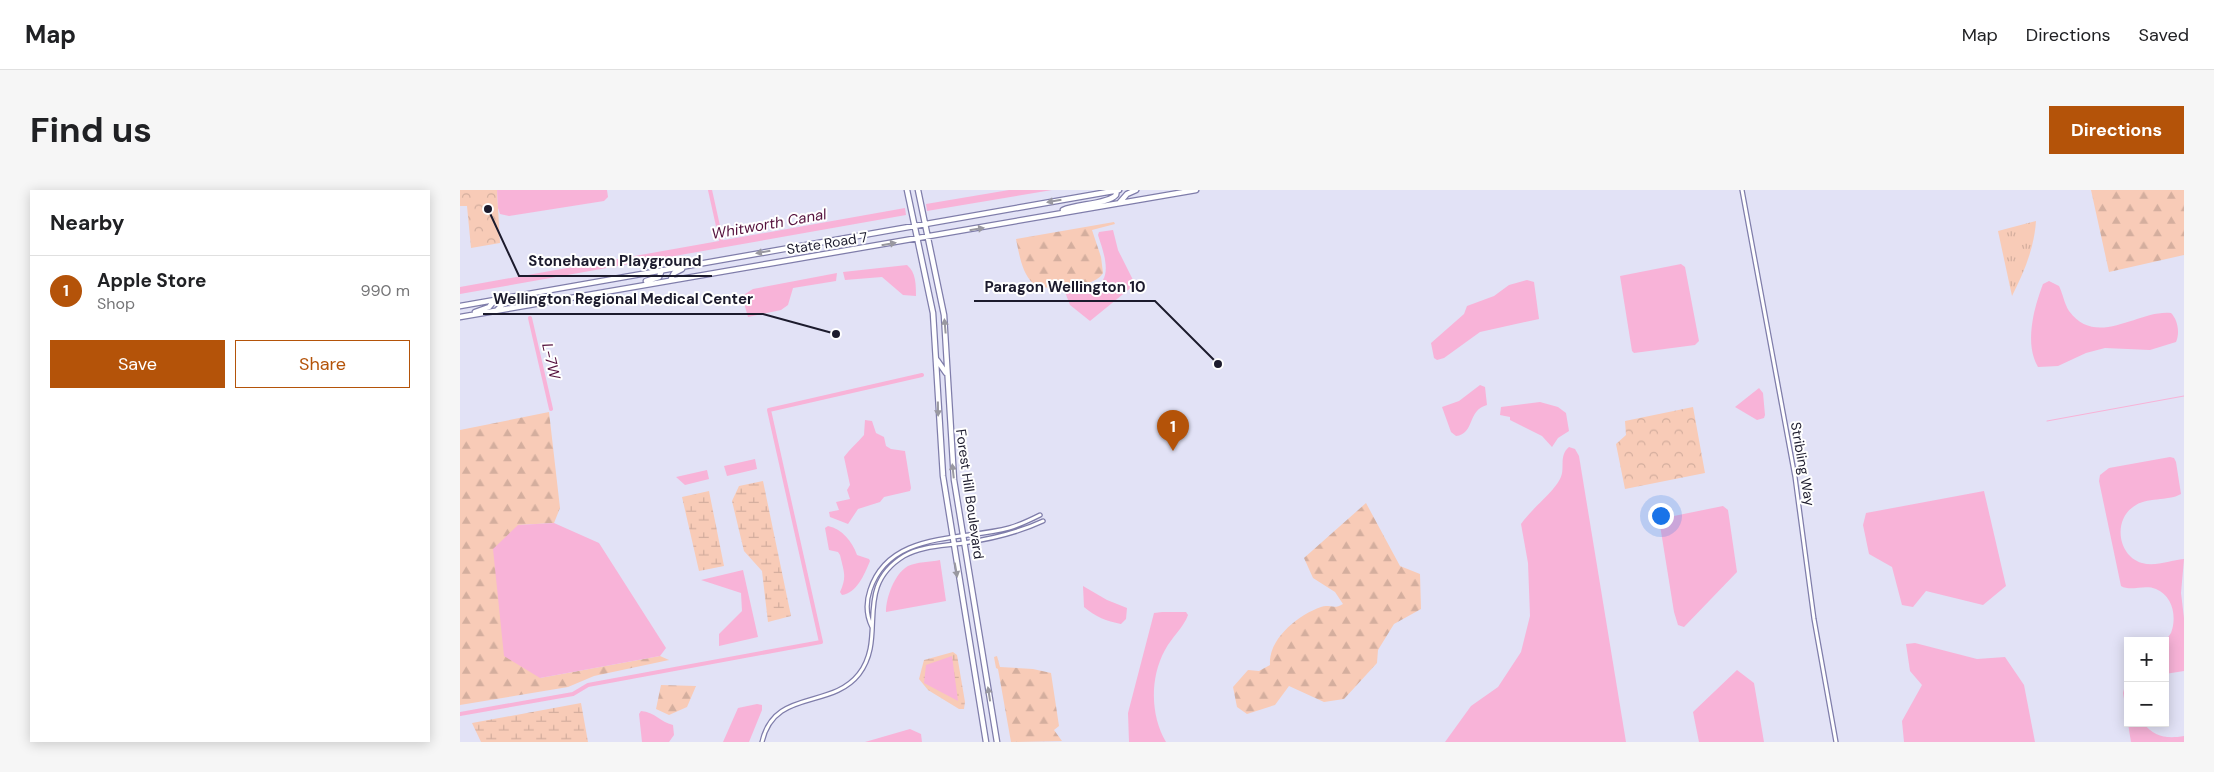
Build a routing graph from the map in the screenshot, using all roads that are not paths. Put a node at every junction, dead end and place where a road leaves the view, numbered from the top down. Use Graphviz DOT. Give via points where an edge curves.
graph roads {
  1 [pos="907,190"];
  2 [pos="918,190"];
  3 [pos="1118,190"];
  4 [pos="1136,190"];
  5 [pos="1196,190"];
  6 [pos="1742,190"];
  7 [pos="1120,202"];
  8 [pos="1057,213"];
  9 [pos="925,223"];
  10 [pos="915,225"];
  11 [pos="929,237"];
  12 [pos="918,239"];
  13 [pos="698,264"];
  14 [pos="662,270"];
  15 [pos="671,280"];
  16 [pos="626,288"];
  17 [pos="531,294"];
  18 [pos="495,300"];
  19 [pos="460,306"];
  20 [pos="497,310"];
  21 [pos="467,315"];
  22 [pos="460,316"];
  23 [pos="937,360"];
  24 [pos="947,375"];
  25 [pos="1040,515"];
  26 [pos="1043,521"];
  27 [pos="964,536"];
  28 [pos="951,538"];
  29 [pos="965,543"];
  30 [pos="952,545"];
  31 [pos="872,627"];
  32 [pos="762,742"];
  33 [pos="986,742"];
  34 [pos="997,742"];
  35 [pos="1836,742"];
  1 -- 10 [label="main road, Forest Hill Boulevard"];
  2 -- 9 [label="main road, Forest Hill Boulevard"];
  3 -- 8 [label="main road" via="1110,199 1072,206"];
  3 -- 9 [label="main road, State Road 7, one-way"];
  4 -- 7 [label="main road"];
  5 -- 7 [label="main road, State Road 7"];
  6 -- 35 [label="street, Stribling Way" via="1794,476 1814,619"];
  7 -- 8 [label="main road, State Road 7"];
  11 -- 8 [label="main road, State Road 7, one-way"];
  9 -- 10 [label="main road, State Road 7"];
  9 -- 11 [label="main road, Forest Hill Boulevard"];
  10 -- 12 [label="main road, Forest Hill Boulevard"];
  10 -- 13 [label="main road, State Road 7, one-way"];
  11 -- 12 [label="main road, State Road 7"];
  24 -- 11 [label="main road, Forest Hill Boulevard, one-way" via="944,315"];
  15 -- 12 [label="main road, State Road 7, one-way"];
  12 -- 23 [label="main road, Forest Hill Boulevard"];
  13 -- 14 [label="main road, State Road 7"];
  13 -- 15 [label="main road" via="678,270"];
  14 -- 16 [label="main road" via="655,279"];
  14 -- 17 [label="main road, State Road 7"];
  15 -- 16 [label="main road, State Road 7"];
  16 -- 20 [label="main road, State Road 7"];
  17 -- 18 [label="main road, State Road 7"];
  17 -- 20 [label="main road" via="507,302"];
  18 -- 19 [label="main road, State Road 7"];
  18 -- 21 [label="main road" via="489,307"];
  20 -- 21 [label="main road, State Road 7"];
  21 -- 22 [label="main road, State Road 7"];
  23 -- 24 [label="main road"];
  23 -- 28 [label="main road, Forest Hill Boulevard, one-way" via="940,447"];
  27 -- 24 [label="main road, Forest Hill Boulevard, one-way" via="952,467"];
  25 -- 27 [label="street" via="1007,529"];
  26 -- 29 [label="street" via="1011,535"];
  27 -- 28 [label="street"];
  27 -- 29 [label="main road, Forest Hill Boulevard"];
  28 -- 30 [label="main road, Forest Hill Boulevard"];
  28 -- 31 [label="street" via="911,546 883,566 869,593 867,610"];
  29 -- 30 [label="street"];
  34 -- 29 [label="main road, Forest Hill Boulevard, one-way"];
  30 -- 31 [label="street" via="913,552 887,570 873,600"];
  30 -- 33 [label="main road, Forest Hill Boulevard, one-way"];
  31 -- 32 [label="street" via="868,657 853,681 835,693 787,707 772,720"];
}
